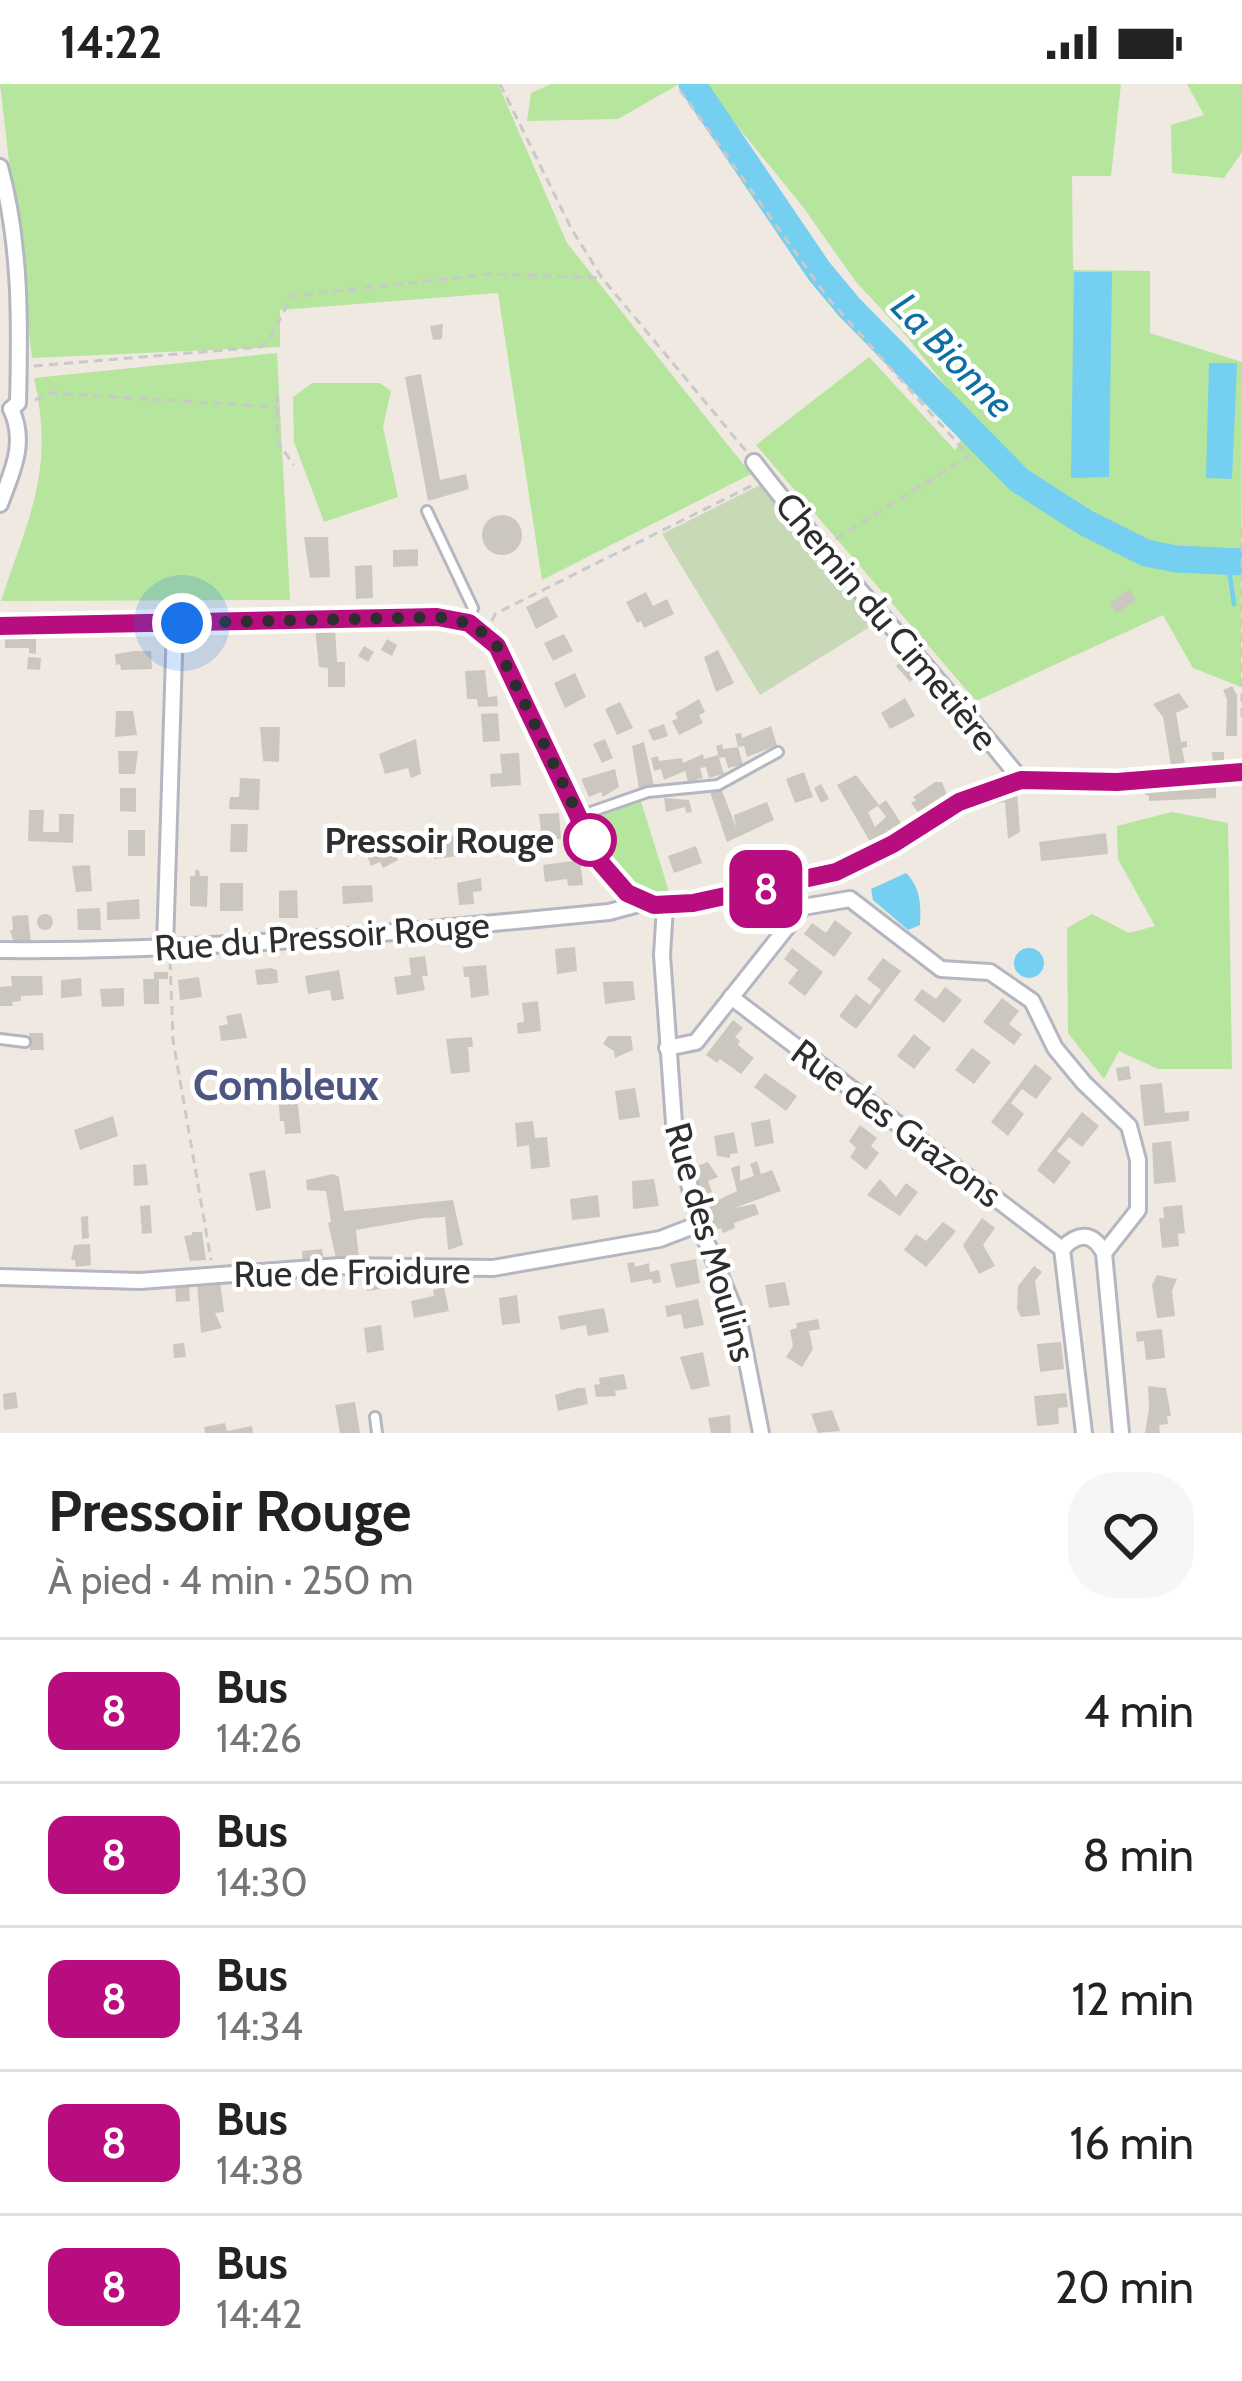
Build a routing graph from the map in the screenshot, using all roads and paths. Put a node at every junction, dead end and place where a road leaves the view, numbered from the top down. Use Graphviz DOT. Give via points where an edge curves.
graph roads {
  1 [pos="500,84"];
  2 [pos="680,90"];
  3 [pos="0,167"];
  4 [pos="602,278"];
  5 [pos="19,367"];
  6 [pos="278,394"];
  7 [pos="10,405"];
  8 [pos="277,407"];
  9 [pos="754,462"];
  10 [pos="294,465"];
  11 [pos="766,478"];
  12 [pos="0,504"];
  13 [pos="427,511"];
  14 [pos="1242,529"];
  15 [pos="823,548"];
  16 [pos="1242,580"];
  17 [pos="175,623"];
  18 [pos="469,623"];
  19 [pos="0,626"];
  20 [pos="486,634"];
  21 [pos="1242,723"];
  22 [pos="778,752"];
  23 [pos="1242,772"];
  24 [pos="1021,780"];
  25 [pos="579,816"];
  26 [pos="638,900"];
  27 [pos="665,906"];
  28 [pos="167,947"];
  29 [pos="0,950"];
  30 [pos="731,997"];
  31 [pos="0,1040"];
  32 [pos="25,1042"];
  33 [pos="667,1048"];
  34 [pos="699,1224"];
  35 [pos="1062,1249"];
  36 [pos="1104,1253"];
  37 [pos="213,1276"];
  38 [pos="0,1277"];
  39 [pos="375,1417"];
  40 [pos="377,1433"];
  41 [pos="761,1433"];
  42 [pos="1084,1433"];
  43 [pos="1121,1433"];
  1 -- 4 [label="path"];
  2 -- 15 [label="path" via="828,298 969,456"];
  3 -- 5 [label="street" via="12,211"];
  4 -- 5 [label="path" via="491,274 292,296 261,347"];
  4 -- 9 [label="path"];
  5 -- 7 [label="street"];
  6 -- 8 [label="path"];
  7 -- 8 [label="path" via="50,393"];
  7 -- 12 [label="street" via="19,451"];
  8 -- 10 [label="path" via="278,443"];
  9 -- 11 [label="street, Chemin du Cimetière"];
  11 -- 15 [label="street, Chemin du Cimetière"];
  11 -- 20 [label="path" via="495,614"];
  13 -- 18 [label="lane" via="472,608"];
  14 -- 16 [label="path"];
  15 -- 24 [label="street, Chemin du Cimetière"];
  16 -- 21 [label="path"];
  17 -- 18 [label="street"];
  17 -- 19 [label="street"];
  17 -- 28 [label="street"];
  18 -- 20 [label="street"];
  20 -- 25 [label="street"];
  22 -- 25 [label="lane" via="718,785 648,792"];
  23 -- 24 [label="street"];
  24 -- 27 [label="street" via="959,802 836,872"];
  25 -- 26 [label="street" via="610,877"];
  26 -- 27 [label="street"];
  26 -- 28 [label="street, Rue du Pressoir Rouge" via="587,915"];
  27 -- 33 [label="street, Rue des Moulins"];
  28 -- 29 [label="street, Rue du Pressoir Rouge"];
  28 -- 37 [label="path" via="172,1040"];
  30 -- 33 [label="street" via="696,1042"];
  30 -- 35 [label="street, Rue des Grazons"];
  30 -- 36 [label="street" via="803,907 850,899 941,969 990,972 1032,1001 1055,1048 1132,1132 1138,1210"];
  31 -- 32 [label="lane"];
  33 -- 34 [label="street, Rue des Moulins" via="674,1124"];
  34 -- 37 [label="street, Rue de Froidure" via="660,1239 493,1268 340,1266"];
  34 -- 41 [label="street, Rue des Moulins" via="739,1321"];
  35 -- 36 [label="street" via="1088,1236"];
  35 -- 42 [label="street"];
  36 -- 43 [label="street"];
  37 -- 38 [label="street, Rue de Froidure"];
  39 -- 40 [label="lane"];
}
